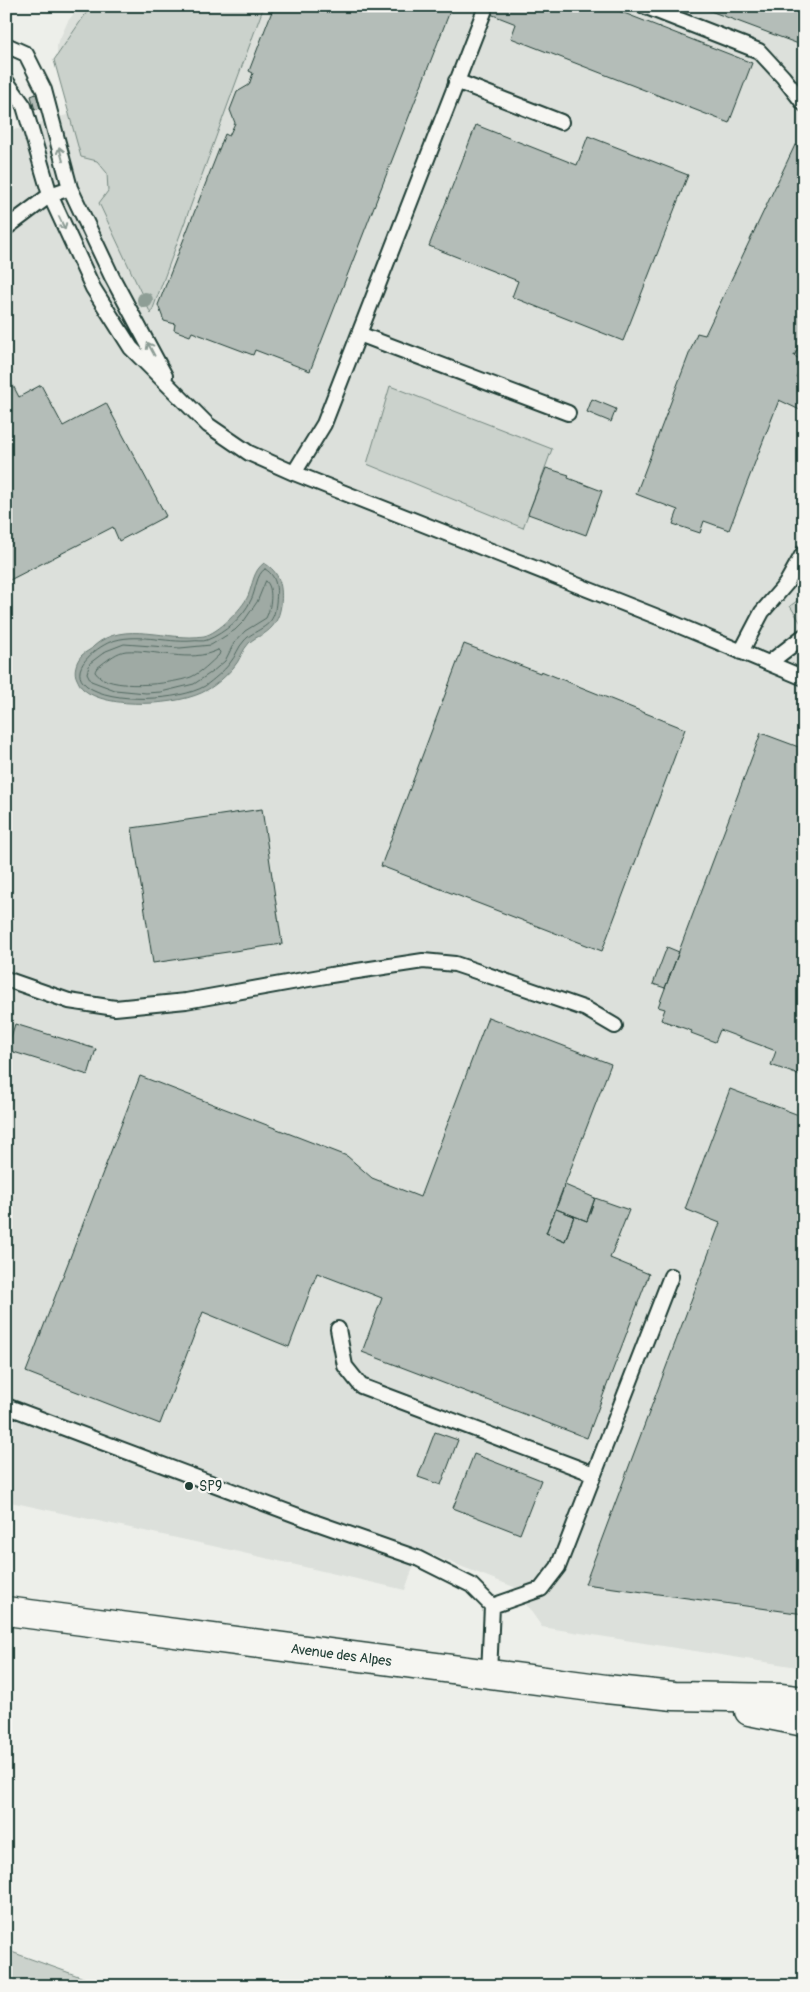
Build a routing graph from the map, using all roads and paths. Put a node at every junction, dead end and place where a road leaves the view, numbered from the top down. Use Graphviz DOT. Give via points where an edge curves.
graph roads {
  1 [pos="644,6"];
  2 [pos="484,12"];
  3 [pos="6,45"];
  4 [pos="6,81"];
  5 [pos="456,81"];
  6 [pos="804,104"];
  7 [pos="561,122"];
  8 [pos="70,188"];
  9 [pos="50,195"];
  10 [pos="6,228"];
  11 [pos="359,334"];
  12 [pos="174,392"];
  13 [pos="568,413"];
  14 [pos="294,473"];
  15 [pos="804,552"];
  16 [pos="804,636"];
  17 [pos="741,652"];
  18 [pos="769,664"];
  19 [pos="804,678"];
  20 [pos="6,979"];
  21 [pos="615,1026"];
  22 [pos="671,1276"];
  23 [pos="338,1329"];
  24 [pos="6,1406"];
  25 [pos="594,1474"];
  26 [pos="492,1606"];
  27 [pos="6,1611"];
  28 [pos="489,1674"];
  29 [pos="674,1696"];
  30 [pos="804,1701"];
  31 [pos="804,1722"];
  1 -- 6 [label="lane" via="759,51"];
  2 -- 5 [label="lane"];
  8 -- 3 [label="lane, one-way" via="44,90 26,54"];
  4 -- 9 [label="lane" via="24,106"];
  5 -- 7 [label="lane"];
  5 -- 11 [label="lane"];
  8 -- 9 [label="lane"];
  12 -- 8 [label="lane, one-way" via="112,278"];
  9 -- 10 [label="lane"];
  9 -- 12 [label="lane, one-way" via="93,288 131,348"];
  11 -- 13 [label="lane"];
  11 -- 14 [label="lane" via="324,424"];
  12 -- 14 [label="lane" via="208,425 249,453"];
  14 -- 17 [label="lane"];
  15 -- 17 [label="lane" via="786,584 762,612"];
  16 -- 18 [label="lane"];
  17 -- 18 [label="lane"];
  18 -- 19 [label="lane"];
  20 -- 21 [label="lane" via="70,1001 115,1008 186,1001 423,961 455,964 473,970 586,1009"];
  22 -- 25 [label="lane"];
  23 -- 25 [label="lane" via="345,1366 361,1386"];
  24 -- 26 [label="lane" via="417,1558 471,1585"];
  25 -- 26 [label="lane" via="558,1567 541,1589"];
  26 -- 28 [label="lane"];
  27 -- 28 [label="main road, Avenue des Alpes"];
  28 -- 29 [label="main road, Avenue des Alpes"];
  29 -- 30 [label="main road, Avenue des Alpes"];
  29 -- 31 [label="main road, Avenue des Alpes"];
}
